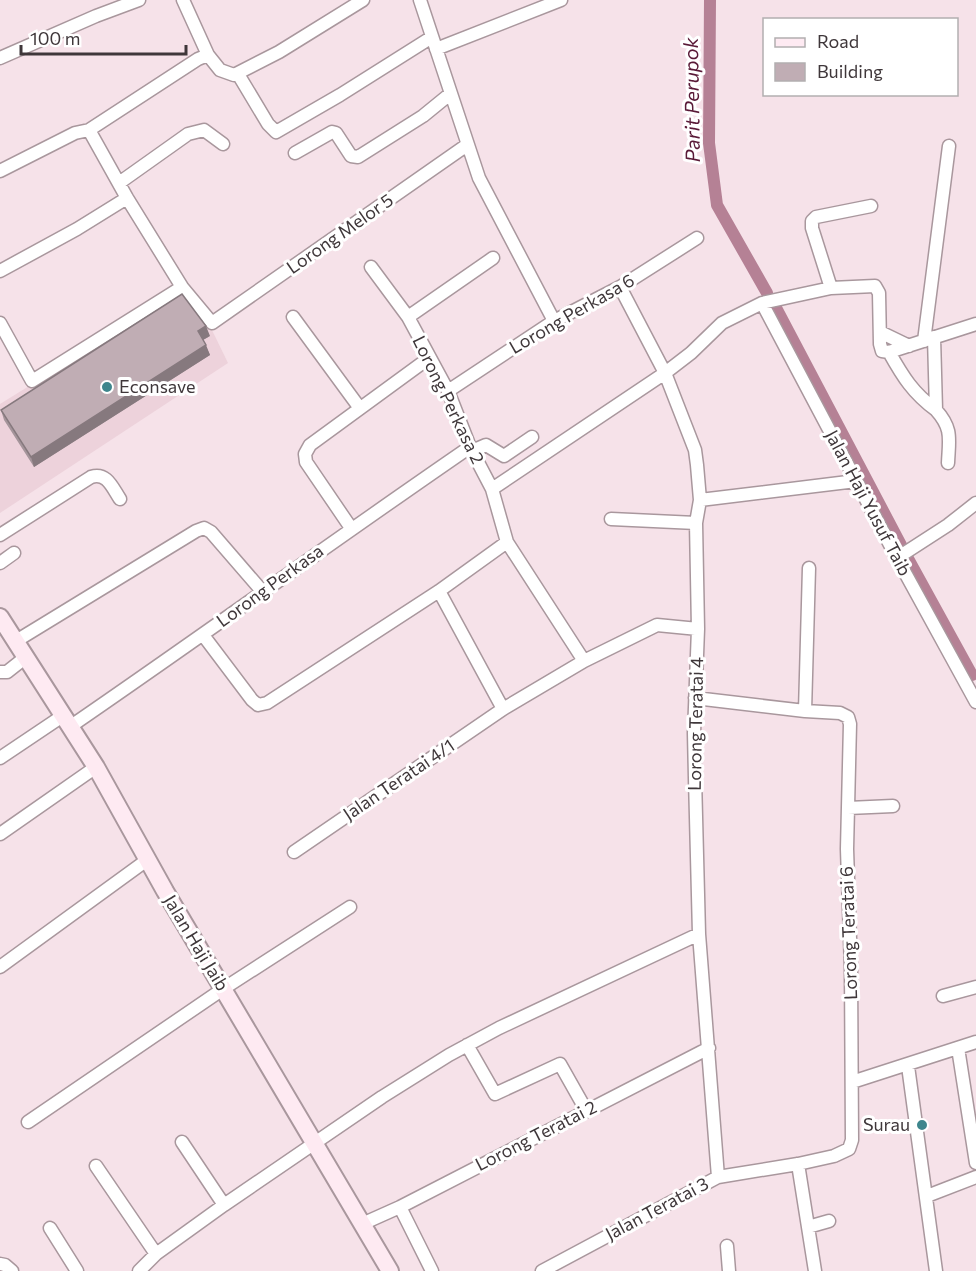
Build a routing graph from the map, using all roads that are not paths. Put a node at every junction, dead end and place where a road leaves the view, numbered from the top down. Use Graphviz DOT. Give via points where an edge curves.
graph roads {
  1 [pos="139,0"];
  2 [pos="183,0"];
  3 [pos="363,0"];
  4 [pos="420,0"];
  5 [pos="561,0"];
  6 [pos="434,43"];
  7 [pos="208,55"];
  8 [pos="0,58"];
  9 [pos="238,74"];
  10 [pos="450,94"];
  11 [pos="89,130"];
  12 [pos="223,144"];
  13 [pos="467,145"];
  14 [pos="949,146"];
  15 [pos="295,153"];
  16 [pos="0,171"];
  17 [pos="119,183"];
  18 [pos="127,198"];
  19 [pos="871,206"];
  20 [pos="697,238"];
  21 [pos="493,258"];
  22 [pos="370,267"];
  23 [pos="0,271"];
  24 [pos="182,287"];
  25 [pos="620,287"];
  26 [pos="831,288"];
  27 [pos="762,303"];
  28 [pos="293,317"];
  29 [pos="408,317"];
  30 [pos="554,321"];
  31 [pos="0,323"];
  32 [pos="976,324"];
  33 [pos="880,332"];
  34 [pos="929,339"];
  35 [pos="909,346"];
  36 [pos="890,352"];
  37 [pos="429,358"];
  38 [pos="665,373"];
  39 [pos="448,391"];
  40 [pos="359,407"];
  41 [pos="936,410"];
  42 [pos="532,437"];
  43 [pos="471,449"];
  44 [pos="948,463"];
  45 [pos="856,481"];
  46 [pos="492,489"];
  47 [pos="120,499"];
  48 [pos="700,500"];
  49 [pos="976,503"];
  50 [pos="611,519"];
  51 [pos="696,523"];
  52 [pos="351,528"];
  53 [pos="0,535"];
  54 [pos="507,542"];
  55 [pos="14,553"];
  56 [pos="897,558"];
  57 [pos="0,562"];
  58 [pos="809,568"];
  59 [pos="262,591"];
  60 [pos="439,591"];
  61 [pos="0,617"];
  62 [pos="698,629"];
  63 [pos="203,635"];
  64 [pos="16,642"];
  65 [pos="26,657"];
  66 [pos="584,661"];
  67 [pos="0,672"];
  68 [pos="971,682"];
  69 [pos="695,698"];
  70 [pos="976,702"];
  71 [pos="503,709"];
  72 [pos="805,711"];
  73 [pos="68,720"];
  74 [pos="0,758"];
  75 [pos="96,768"];
  76 [pos="893,806"];
  77 [pos="848,808"];
  78 [pos="0,834"];
  79 [pos="294,852"];
  80 [pos="147,860"];
  81 [pos="350,907"];
  82 [pos="699,934"];
  83 [pos="0,967"];
  84 [pos="976,987"];
  85 [pos="223,989"];
  86 [pos="943,996"];
  87 [pos="976,1042"];
  88 [pos="467,1045"];
  89 [pos="709,1048"];
  90 [pos="958,1048"];
  91 [pos="908,1065"];
  92 [pos="852,1082"];
  93 [pos="586,1110"];
  94 [pos="28,1122"];
  95 [pos="182,1142"];
  96 [pos="315,1144"];
  97 [pos="849,1149"];
  98 [pos="976,1163"];
  99 [pos="798,1164"];
  100 [pos="96,1166"];
  101 [pos="718,1177"];
  102 [pos="976,1177"];
  103 [pos="927,1196"];
  104 [pos="224,1205"];
  105 [pos="400,1207"];
  106 [pos="830,1221"];
  107 [pos="362,1224"];
  108 [pos="808,1227"];
  109 [pos="50,1228"];
  110 [pos="727,1246"];
  111 [pos="156,1254"];
  112 [pos="0,1264"];
  113 [pos="144,1269"];
  114 [pos="12,1271"];
  115 [pos="77,1271"];
  116 [pos="390,1271"];
  117 [pos="432,1271"];
  118 [pos="542,1271"];
  119 [pos="729,1271"];
  120 [pos="815,1271"];
  121 [pos="936,1271"];
  1 -- 8 [label="street"];
  2 -- 7 [label="street"];
  3 -- 9 [label="street"];
  4 -- 6 [label="street"];
  5 -- 6 [label="street"];
  6 -- 9 [label="street" via="276,132"];
  6 -- 10 [label="street"];
  7 -- 9 [label="street" via="220,70"];
  7 -- 11 [label="street"];
  10 -- 13 [label="street"];
  10 -- 15 [label="street" via="358,157 351,156 332,132"];
  11 -- 16 [label="street" via="75,133"];
  11 -- 17 [label="street"];
  12 -- 17 [label="street" via="204,130 197,130"];
  13 -- 24 [label="street, Lorong Melor 5" via="212,324"];
  13 -- 30 [label="street" via="480,182"];
  14 -- 34 [label="street"];
  17 -- 18 [label="street"];
  18 -- 23 [label="street"];
  18 -- 24 [label="street"];
  19 -- 26 [label="street" via="812,221"];
  20 -- 25 [label="street, Lorong Perkasa 6"];
  21 -- 29 [label="street"];
  22 -- 29 [label="street, Lorong Perkasa 2"];
  24 -- 31 [label="street" via="32,381"];
  25 -- 30 [label="street, Lorong Perkasa 6"];
  25 -- 38 [label="street, Lorong Teratai 4"];
  26 -- 27 [label="street"];
  26 -- 33 [label="street" via="876,286"];
  27 -- 38 [label="street" via="723,323"];
  27 -- 45 [label="street, Jalan Haji Yusuf Taib"];
  28 -- 40 [label="street"];
  29 -- 37 [label="street, Lorong Perkasa 2"];
  30 -- 39 [label="street, Lorong Perkasa 6"];
  32 -- 34 [label="street"];
  33 -- 35 [label="street"];
  33 -- 36 [label="street" via="882,351"];
  34 -- 35 [label="street"];
  34 -- 41 [label="street"];
  35 -- 36 [label="street"];
  36 -- 41 [label="street" via="918,397"];
  37 -- 39 [label="street, Lorong Perkasa 2"];
  37 -- 40 [label="street"];
  38 -- 46 [label="street"];
  38 -- 48 [label="street, Lorong Teratai 4" via="695,450"];
  39 -- 43 [label="street, Lorong Perkasa 2"];
  40 -- 52 [label="street" via="310,445 305,454 306,462"];
  41 -- 44 [label="street" via="950,432"];
  42 -- 43 [label="street" via="504,456 486,445"];
  43 -- 46 [label="street, Lorong Perkasa 2"];
  43 -- 52 [label="street, Lorong Perkasa"];
  45 -- 48 [label="street"];
  45 -- 56 [label="street, Jalan Haji Yusuf Taib"];
  46 -- 54 [label="street, Lorong Perkasa 2"];
  47 -- 53 [label="street" via="105,477 97,475"];
  48 -- 51 [label="street, Lorong Teratai 4"];
  49 -- 56 [label="street"];
  50 -- 51 [label="street"];
  51 -- 62 [label="street, Lorong Teratai 4"];
  52 -- 59 [label="street, Lorong Perkasa"];
  54 -- 60 [label="street"];
  54 -- 66 [label="street, Lorong Perkasa 2"];
  55 -- 57 [label="street"];
  56 -- 68 [label="street, Jalan Haji Yusuf Taib"];
  58 -- 72 [label="street"];
  59 -- 63 [label="street, Lorong Perkasa"];
  59 -- 64 [label="street" via="204,528"];
  60 -- 63 [label="street" via="267,703 258,705"];
  60 -- 71 [label="street"];
  61 -- 64 [label="street, Jalan Haji Jaib"];
  62 -- 66 [label="street, Jalan Teratai 4/1" via="657,625"];
  62 -- 69 [label="street, Lorong Teratai 4"];
  63 -- 73 [label="street, Lorong Perkasa"];
  64 -- 65 [label="street, Jalan Haji Jaib"];
  65 -- 67 [label="street" via="7,672"];
  65 -- 73 [label="street, Jalan Haji Jaib"];
  66 -- 71 [label="street, Jalan Teratai 4/1"];
  68 -- 70 [label="street, Jalan Haji Yusuf Taib"];
  69 -- 72 [label="street"];
  69 -- 82 [label="street, Lorong Teratai 4"];
  71 -- 79 [label="street, Jalan Teratai 4/1"];
  72 -- 77 [label="street, Lorong Teratai 6" via="849,717"];
  73 -- 74 [label="street, Lorong Perkasa"];
  73 -- 75 [label="street, Jalan Haji Jaib"];
  75 -- 78 [label="street"];
  75 -- 80 [label="street, Jalan Haji Jaib"];
  76 -- 77 [label="street"];
  77 -- 92 [label="street, Lorong Teratai 6"];
  80 -- 83 [label="street"];
  80 -- 85 [label="street, Jalan Haji Jaib"];
  81 -- 85 [label="street"];
  82 -- 88 [label="street"];
  82 -- 89 [label="street, Lorong Teratai 4"];
  84 -- 86 [label="street"];
  85 -- 94 [label="street"];
  85 -- 96 [label="street, Jalan Haji Jaib"];
  87 -- 90 [label="street"];
  88 -- 93 [label="street" via="495,1094 560,1064"];
  88 -- 96 [label="street"];
  89 -- 93 [label="street, Lorong Teratai 2"];
  89 -- 101 [label="street, Lorong Teratai 4"];
  90 -- 91 [label="street"];
  90 -- 98 [label="street"];
  91 -- 92 [label="street"];
  91 -- 103 [label="street"];
  92 -- 97 [label="street, Lorong Teratai 6"];
  93 -- 105 [label="street, Lorong Teratai 2"];
  95 -- 104 [label="street"];
  96 -- 104 [label="street"];
  96 -- 107 [label="street, Jalan Haji Jaib"];
  97 -- 99 [label="street, Jalan Teratai 3"];
  99 -- 101 [label="street, Jalan Teratai 3"];
  99 -- 108 [label="street"];
  100 -- 111 [label="street"];
  101 -- 118 [label="street, Jalan Teratai 3"];
  102 -- 103 [label="street"];
  103 -- 121 [label="street"];
  104 -- 111 [label="street"];
  105 -- 107 [label="street, Lorong Teratai 2"];
  105 -- 117 [label="street"];
  106 -- 108 [label="street"];
  107 -- 116 [label="street, Jalan Haji Jaib"];
  108 -- 120 [label="street"];
  109 -- 115 [label="street"];
  110 -- 119 [label="street"];
  111 -- 113 [label="street"];
  112 -- 114 [label="street"];
}
